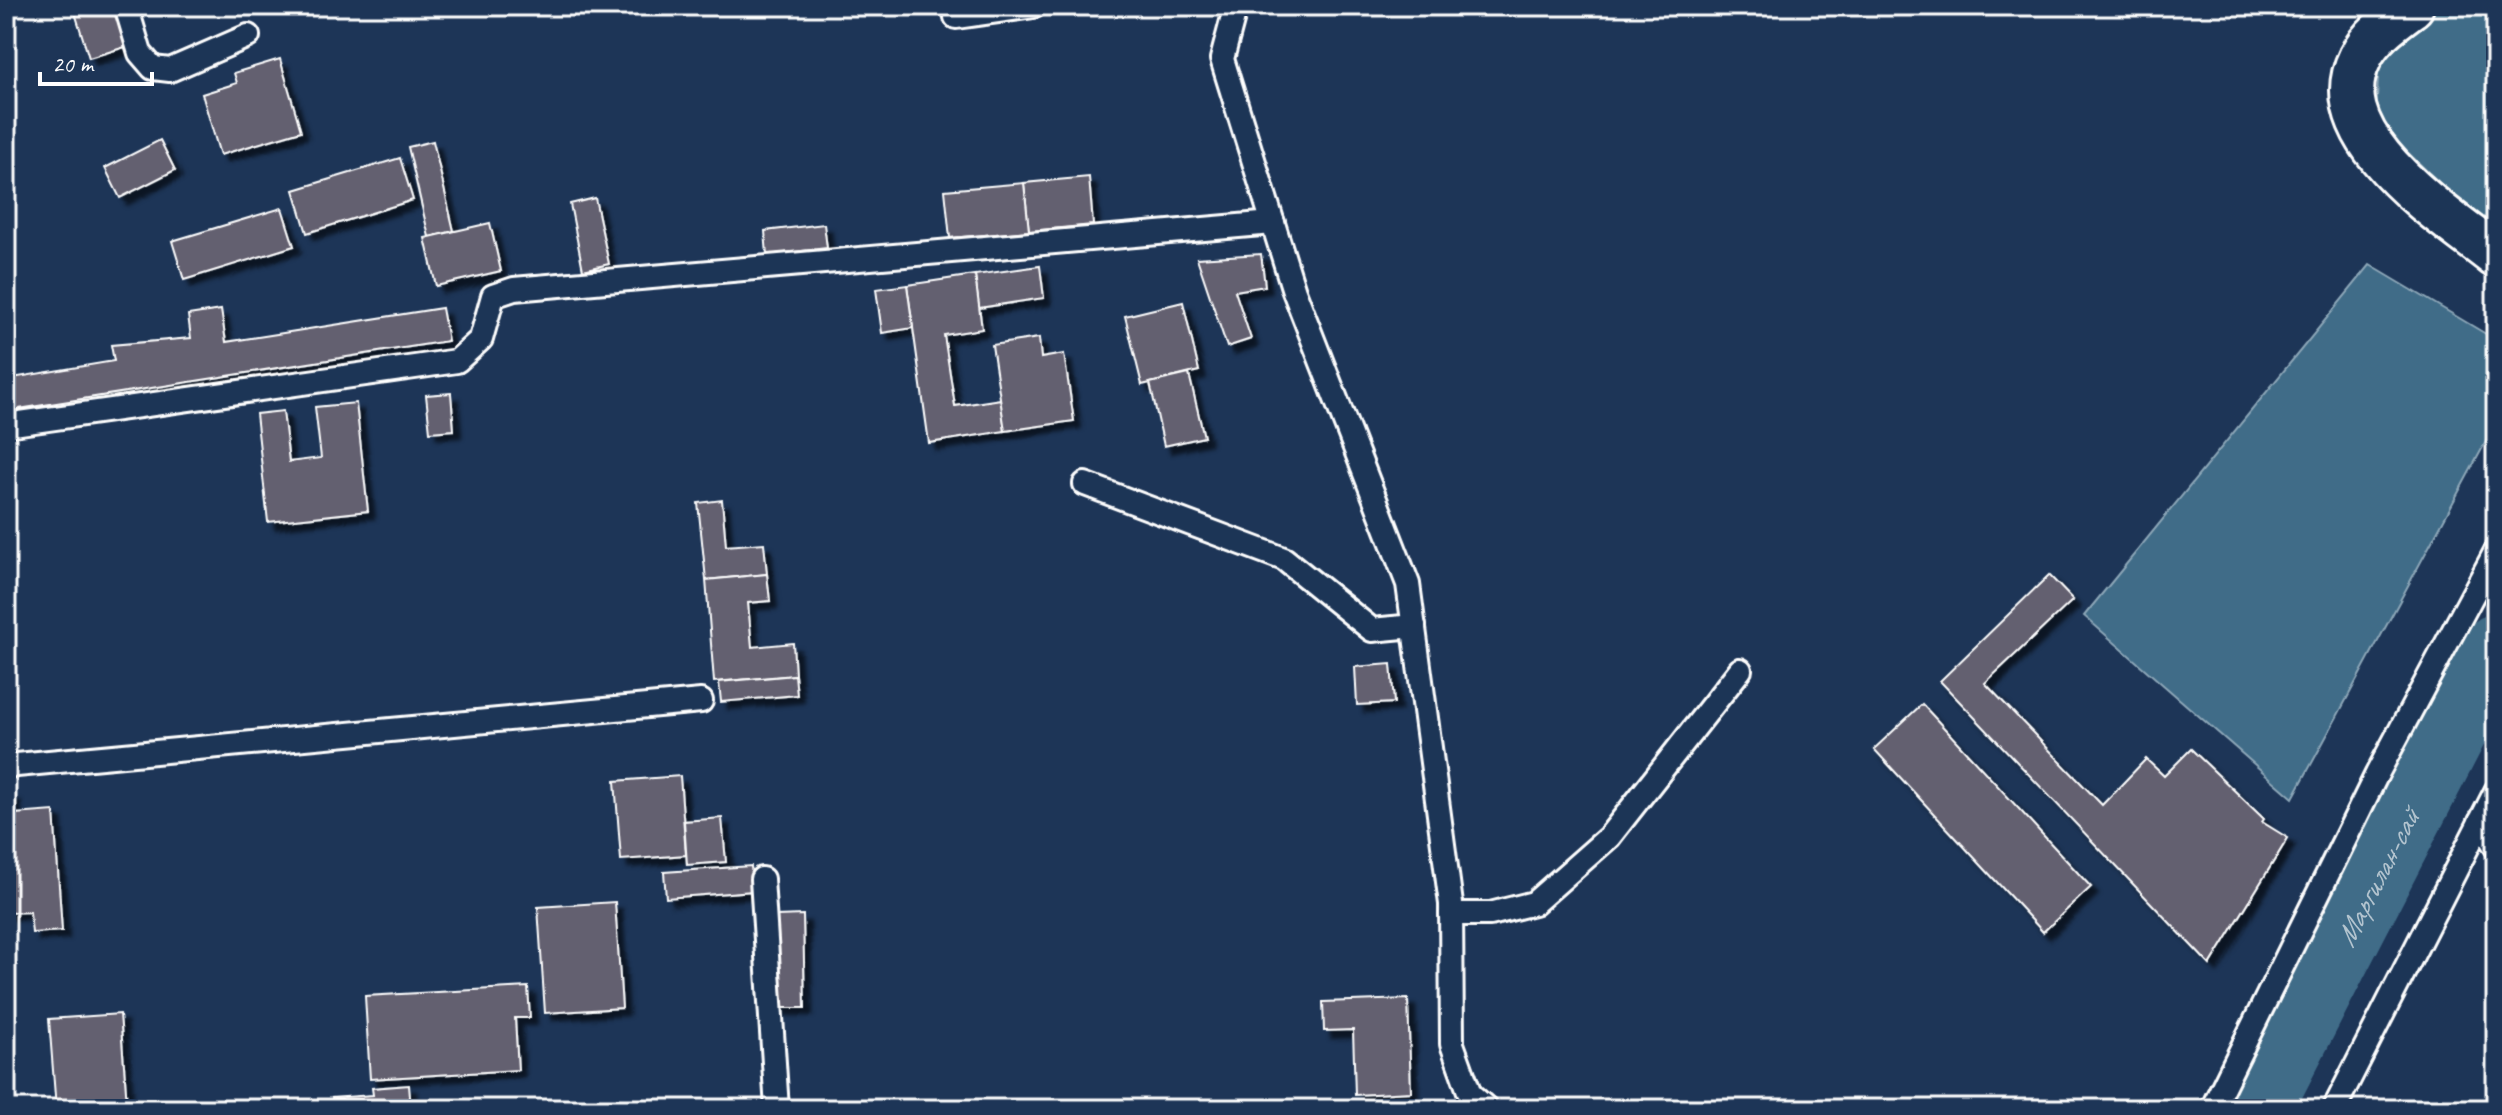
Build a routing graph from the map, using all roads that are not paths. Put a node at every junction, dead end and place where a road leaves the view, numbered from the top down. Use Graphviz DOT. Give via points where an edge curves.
graph roads {
  1 [pos="126,6"];
  2 [pos="1034,6"];
  3 [pos="1236,6"];
  4 [pos="2412,6"];
  5 [pos="956,17"];
  6 [pos="248,36"];
  7 [pos="1273,223"];
  8 [pos="2496,256"];
  9 [pos="6,425"];
  10 [pos="1085,484"];
  11 [pos="2496,551"];
  12 [pos="1414,626"];
  13 [pos="1740,670"];
  14 [pos="701,701"];
  15 [pos="6,766"];
  16 [pos="2496,791"];
  17 [pos="2480,822"];
  18 [pos="2496,847"];
  19 [pos="762,879"];
  20 [pos="1451,914"];
  21 [pos="777,1109"];
  22 [pos="1487,1109"];
  23 [pos="2212,1109"];
  24 [pos="2334,1109"];
  1 -- 6 [label="lane" via="140,53 153,68 170,70"];
  2 -- 5 [label="lane"];
  3 -- 7 [label="lane" via="1222,59"];
  4 -- 8 [label="street" via="2361,55 2352,77 2353,104 2370,145 2387,166"];
  7 -- 9 [label="lane" via="514,289 493,296 481,339 457,361"];
  7 -- 12 [label="lane" via="1294,291 1408,584"];
  10 -- 12 [label="lane" via="1284,559 1372,630"];
  11 -- 23 [label="lane" via="2377,774"];
  12 -- 20 [label="lane"];
  13 -- 20 [label="lane" via="1609,837 1534,903 1490,914"];
  14 -- 15 [label="lane"];
  16 -- 17 [label="lane"];
  17 -- 18 [label="lane"];
  17 -- 24 [label="lane"];
  19 -- 21 [label="lane"];
  20 -- 22 [label="lane" via="1452,1044 1470,1094"];
}
